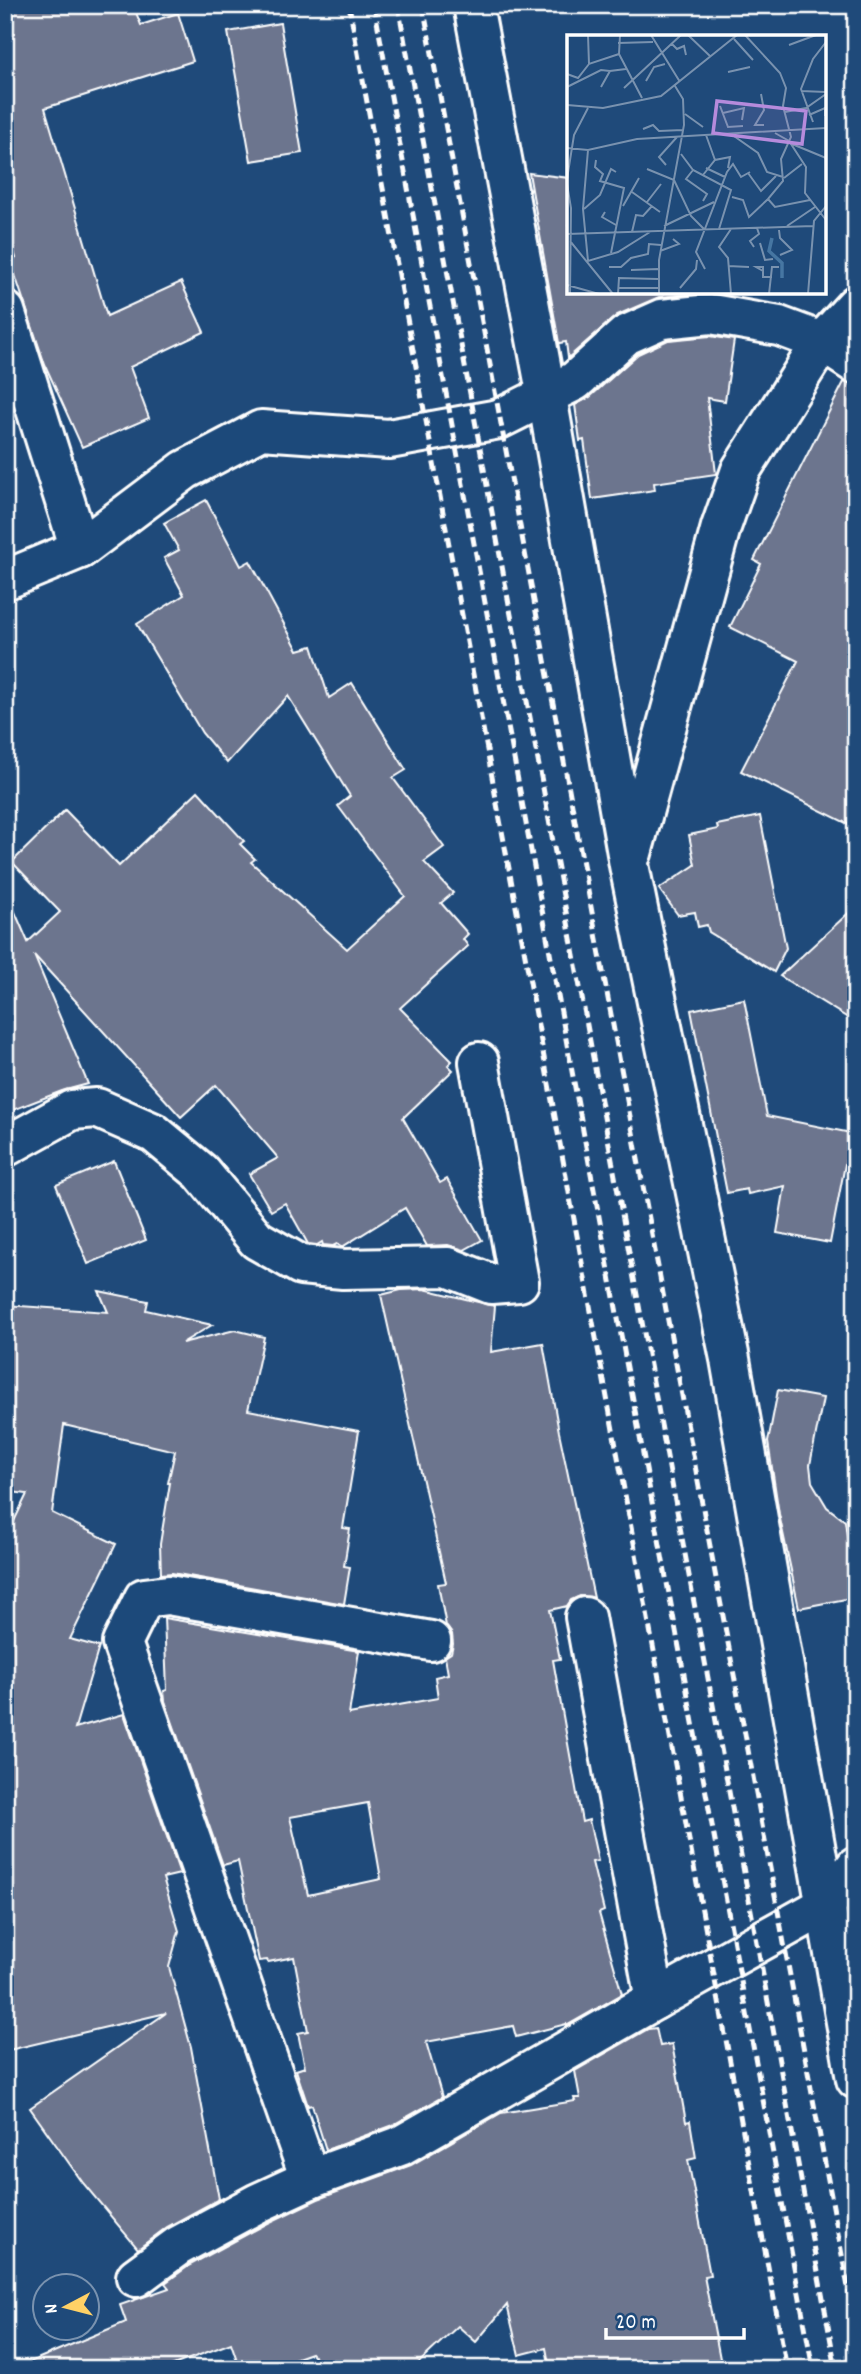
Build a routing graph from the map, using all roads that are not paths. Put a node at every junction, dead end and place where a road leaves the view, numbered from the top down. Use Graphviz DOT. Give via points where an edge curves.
graph roads {
  1 [pos="473,5"];
  2 [pos="856,305"];
  3 [pos="5,311"];
  4 [pos="822,342"];
  5 [pos="856,364"];
  6 [pos="547,397"];
  7 [pos="80,549"];
  8 [pos="5,580"];
  9 [pos="629,865"];
  10 [pos="480,1062"];
  11 [pos="5,1147"];
  12 [pos="585,1617"];
  13 [pos="430,1641"];
  14 [pos="856,1866"];
  15 [pos="826,1905"];
  16 [pos="654,2000"];
  17 [pos="856,2078"];
  18 [pos="310,2179"];
  19 [pos="136,2277"];
  1 -- 6 [label="street"];
  2 -- 4 [label="street"];
  3 -- 7 [label="street"];
  4 -- 5 [label="street"];
  4 -- 6 [label="street" via="779,326 711,314 662,319 625,335 575,381"];
  4 -- 9 [label="street" via="741,470 721,527"];
  6 -- 7 [label="street" via="499,419 389,439 261,430 185,470"];
  6 -- 9 [label="street"];
  7 -- 8 [label="street"];
  9 -- 15 [label="street" via="730,1359"];
  10 -- 11 [label="street" via="519,1282 491,1284 448,1267 301,1265 257,1240 201,1172 154,1133 97,1108 72,1110"];
  12 -- 16 [label="street"];
  13 -- 18 [label="street" via="168,1595 144,1598 122,1643"];
  14 -- 15 [label="street"];
  15 -- 16 [label="street"];
  15 -- 17 [label="street"];
  16 -- 18 [label="street" via="400,2146"];
  18 -- 19 [label="street" via="178,2246"];
}
